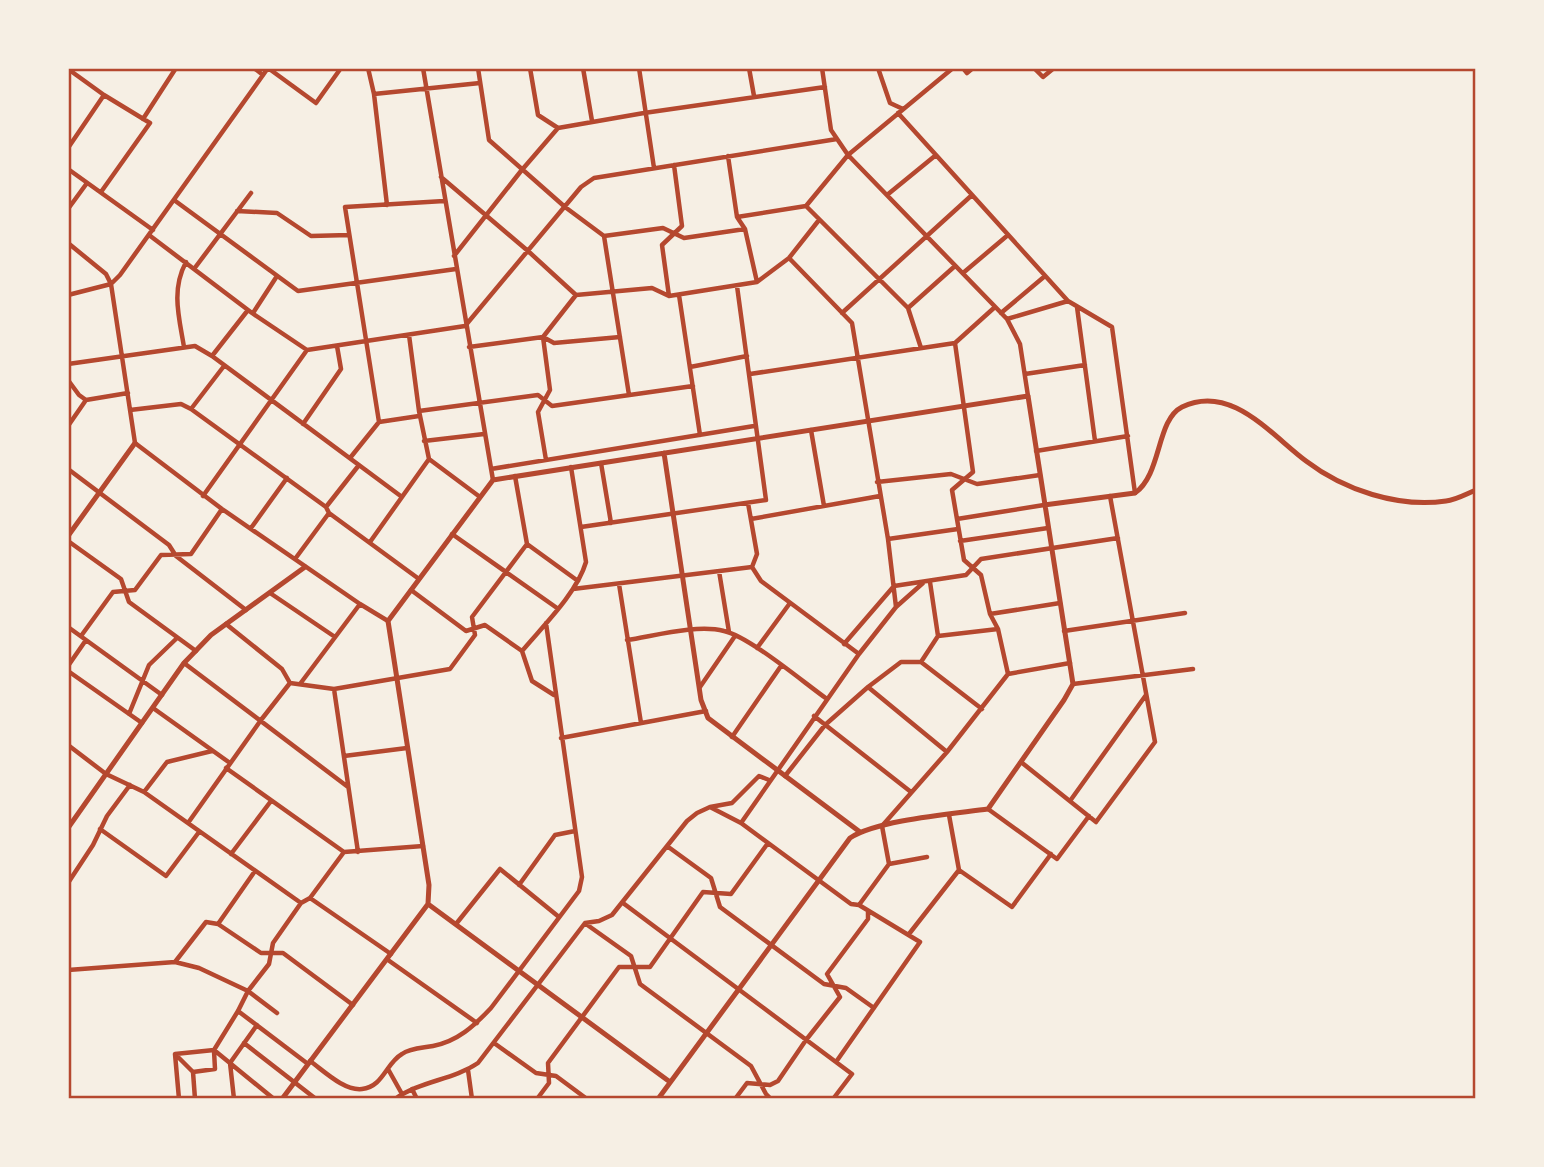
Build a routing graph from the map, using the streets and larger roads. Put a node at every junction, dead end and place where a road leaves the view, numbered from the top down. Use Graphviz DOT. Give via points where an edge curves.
graph roads {
  1 [pos="176,68"];
  2 [pos="254,68"];
  3 [pos="268,68"];
  4 [pos="341,68"];
  5 [pos="368,68"];
  6 [pos="423,68"];
  7 [pos="478,68"];
  8 [pos="530,68"];
  9 [pos="583,68"];
  10 [pos="639,68"];
  11 [pos="749,68"];
  12 [pos="822,68"];
  13 [pos="878,68"];
  14 [pos="953,68"];
  15 [pos="962,68"];
  16 [pos="973,68"];
  17 [pos="1034,68"];
  18 [pos="1054,68"];
  19 [pos="68,69"];
  20 [pos="263,75"];
  21 [pos="480,83"];
  22 [pos="825,87"];
  23 [pos="426,88"];
  24 [pos="374,94"];
  25 [pos="104,95"];
  26 [pos="754,96"];
  27 [pos="900,111"];
  28 [pos="645,113"];
  29 [pos="143,119"];
  30 [pos="592,121"];
  31 [pos="558,128"];
  32 [pos="837,139"];
  33 [pos="68,148"];
  34 [pos="848,155"];
  35 [pos="936,155"];
  36 [pos="728,156"];
  37 [pos="674,165"];
  38 [pos="654,168"];
  39 [pos="68,169"];
  40 [pos="521,171"];
  41 [pos="440,176"];
  42 [pos="87,183"];
  43 [pos="101,192"];
  44 [pos="251,192"];
  45 [pos="887,195"];
  46 [pos="972,195"];
  47 [pos="174,200"];
  48 [pos="444,201"];
  49 [pos="387,205"];
  50 [pos="806,206"];
  51 [pos="565,207"];
  52 [pos="68,209"];
  53 [pos="237,211"];
  54 [pos="485,215"];
  55 [pos="737,217"];
  56 [pos="819,220"];
  57 [pos="745,229"];
  58 [pos="151,232"];
  59 [pos="220,234"];
  60 [pos="673,234"];
  61 [pos="349,235"];
  62 [pos="1008,235"];
  63 [pos="604,236"];
  64 [pos="927,236"];
  65 [pos="68,243"];
  66 [pos="528,251"];
  67 [pos="454,256"];
  68 [pos="789,258"];
  69 [pos="186,262"];
  70 [pos="955,266"];
  71 [pos="194,269"];
  72 [pos="456,269"];
  73 [pos="962,274"];
  74 [pos="277,276"];
  75 [pos="1045,276"];
  76 [pos="879,280"];
  77 [pos="757,282"];
  78 [pos="356,283"];
  79 [pos="111,284"];
  80 [pos="737,286"];
  81 [pos="612,291"];
  82 [pos="68,295"];
  83 [pos="576,295"];
  84 [pos="679,295"];
  85 [pos="670,296"];
  86 [pos="1068,301"];
  87 [pos="1077,306"];
  88 [pos="995,307"];
  89 [pos="908,308"];
  90 [pos="250,312"];
  91 [pos="842,313"];
  92 [pos="1001,313"];
  93 [pos="1007,319"];
  94 [pos="465,326"];
  95 [pos="409,335"];
  96 [pos="543,337"];
  97 [pos="620,337"];
  98 [pos="365,341"];
  99 [pos="955,343"];
  100 [pos="337,346"];
  101 [pos="469,346"];
  102 [pos="184,347"];
  103 [pos="921,348"];
  104 [pos="307,350"];
  105 [pos="122,355"];
  106 [pos="212,356"];
  107 [pos="747,356"];
  108 [pos="859,357"];
  109 [pos="68,363"];
  110 [pos="1085,365"];
  111 [pos="224,366"];
  112 [pos="690,367"];
  113 [pos="750,374"];
  114 [pos="1024,374"];
  115 [pos="68,380"];
  116 [pos="692,386"];
  117 [pos="128,393"];
  118 [pos="629,395"];
  119 [pos="1028,396"];
  120 [pos="86,400"];
  121 [pos="272,400"];
  122 [pos="545,401"];
  123 [pos="479,402"];
  124 [pos="963,407"];
  125 [pos="191,409"];
  126 [pos="130,410"];
  127 [pos="419,414"];
  128 [pos="868,421"];
  129 [pos="379,422"];
  130 [pos="303,424"];
  131 [pos="68,426"];
  132 [pos="754,426"];
  133 [pos="811,430"];
  134 [pos="484,434"];
  135 [pos="700,435"];
  136 [pos="1128,436"];
  137 [pos="756,439"];
  138 [pos="424,441"];
  139 [pos="1095,441"];
  140 [pos="135,443"];
  141 [pos="241,444"];
  142 [pos="1036,450"];
  143 [pos="664,453"];
  144 [pos="350,458"];
  145 [pos="429,459"];
  146 [pos="546,460"];
  147 [pos="601,463"];
  148 [pos="359,465"];
  149 [pos="571,467"];
  150 [pos="68,469"];
  151 [pos="491,469"];
  152 [pos="1040,475"];
  153 [pos="515,476"];
  154 [pos="287,478"];
  155 [pos="964,479"];
  156 [pos="493,480"];
  157 [pos="877,482"];
  158 [pos="1476,490"];
  159 [pos="99,492"];
  160 [pos="1136,493"];
  161 [pos="204,496"];
  162 [pos="880,496"];
  163 [pos="1111,496"];
  164 [pos="402,497"];
  165 [pos="480,497"];
  166 [pos="748,502"];
  167 [pos="1044,505"];
  168 [pos="824,506"];
  169 [pos="326,507"];
  170 [pos="222,509"];
  171 [pos="329,513"];
  172 [pos="673,514"];
  173 [pos="751,519"];
  174 [pos="957,519"];
  175 [pos="611,523"];
  176 [pos="581,527"];
  177 [pos="251,528"];
  178 [pos="1048,528"];
  179 [pos="958,529"];
  180 [pos="452,534"];
  181 [pos="1118,538"];
  182 [pos="68,539"];
  183 [pos="888,539"];
  184 [pos="960,541"];
  185 [pos="370,542"];
  186 [pos="527,544"];
  187 [pos="1051,549"];
  188 [pos="176,556"];
  189 [pos="295,559"];
  190 [pos="305,567"];
  191 [pos="752,567"];
  192 [pos="972,568"];
  193 [pos="719,571"];
  194 [pos="506,572"];
  195 [pos="683,576"];
  196 [pos="419,579"];
  197 [pos="578,581"];
  198 [pos="927,582"];
  199 [pos="619,584"];
  200 [pos="894,586"];
  201 [pos="411,590"];
  202 [pos="572,590"];
  203 [pos="125,591"];
  204 [pos="270,593"];
  205 [pos="790,603"];
  206 [pos="1060,603"];
  207 [pos="359,604"];
  208 [pos="896,607"];
  209 [pos="557,608"];
  210 [pos="246,610"];
  211 [pos="1185,613"];
  212 [pos="990,614"];
  213 [pos="388,621"];
  214 [pos="1133,621"];
  215 [pos="546,622"];
  216 [pos="226,624"];
  217 [pos="68,627"];
  218 [pos="474,627"];
  219 [pos="998,629"];
  220 [pos="691,631"];
  221 [pos="1065,631"];
  222 [pos="729,633"];
  223 [pos="735,636"];
  224 [pos="938,636"];
  225 [pos="335,637"];
  226 [pos="84,638"];
  227 [pos="177,638"];
  228 [pos="627,640"];
  229 [pos="844,644"];
  230 [pos="757,649"];
  231 [pos="196,652"];
  232 [pos="522,652"];
  233 [pos="859,654"];
  234 [pos="922,662"];
  235 [pos="184,663"];
  236 [pos="1070,663"];
  237 [pos="781,666"];
  238 [pos="68,668"];
  239 [pos="1193,669"];
  240 [pos="1008,674"];
  241 [pos="1143,676"];
  242 [pos="397,678"];
  243 [pos="142,680"];
  244 [pos="290,683"];
  245 [pos="300,684"];
  246 [pos="1073,684"];
  247 [pos="699,687"];
  248 [pos="868,687"];
  249 [pos="334,689"];
  250 [pos="1146,694"];
  251 [pos="162,695"];
  252 [pos="555,695"];
  253 [pos="827,699"];
  254 [pos="152,708"];
  255 [pos="982,709"];
  256 [pos="706,711"];
  257 [pos="129,714"];
  258 [pos="814,716"];
  259 [pos="261,720"];
  260 [pos="142,723"];
  261 [pos="641,723"];
  262 [pos="825,725"];
  263 [pos="732,737"];
  264 [pos="561,738"];
  265 [pos="68,744"];
  266 [pos="407,748"];
  267 [pos="213,751"];
  268 [pos="947,752"];
  269 [pos="344,756"];
  270 [pos="1021,762"];
  271 [pos="230,763"];
  272 [pos="226,768"];
  273 [pos="776,769"];
  274 [pos="106,774"];
  275 [pos="785,776"];
  276 [pos="769,780"];
  277 [pos="130,785"];
  278 [pos="348,787"];
  279 [pos="144,792"];
  280 [pos="911,792"];
  281 [pos="271,801"];
  282 [pos="1070,801"];
  283 [pos="710,807"];
  284 [pos="988,809"];
  285 [pos="68,815"];
  286 [pos="949,815"];
  287 [pos="1089,816"];
  288 [pos="74,820"];
  289 [pos="188,823"];
  290 [pos="741,823"];
  291 [pos="882,826"];
  292 [pos="68,828"];
  293 [pos="100,829"];
  294 [pos="199,831"];
  295 [pos="575,831"];
  296 [pos="860,832"];
  297 [pos="768,843"];
  298 [pos="423,846"];
  299 [pos="667,846"];
  300 [pos="344,852"];
  301 [pos="358,852"];
  302 [pos="231,854"];
  303 [pos="1051,854"];
  304 [pos="927,857"];
  305 [pos="889,863"];
  306 [pos="959,870"];
  307 [pos="255,871"];
  308 [pos="818,881"];
  309 [pos="68,883"];
  310 [pos="519,885"];
  311 [pos="716,893"];
  312 [pos="310,898"];
  313 [pos="302,903"];
  314 [pos="623,903"];
  315 [pos="428,904"];
  316 [pos="859,905"];
  317 [pos="867,910"];
  318 [pos="559,917"];
  319 [pos="585,923"];
  320 [pos="218,924"];
  321 [pos="456,924"];
  322 [pos="909,934"];
  323 [pos="670,938"];
  324 [pos="770,946"];
  325 [pos="271,953"];
  326 [pos="389,957"];
  327 [pos="175,962"];
  328 [pos="634,967"];
  329 [pos="68,970"];
  330 [pos="519,970"];
  331 [pos="537,984"];
  332 [pos="834,986"];
  333 [pos="738,989"];
  334 [pos="248,991"];
  335 [pos="353,1005"];
  336 [pos="874,1008"];
  337 [pos="239,1011"];
  338 [pos="277,1013"];
  339 [pos="583,1018"];
  340 [pos="477,1023"];
  341 [pos="257,1025"];
  342 [pos="705,1034"];
  343 [pos="806,1040"];
  344 [pos="244,1043"];
  345 [pos="495,1043"];
  346 [pos="214,1050"];
  347 [pos="175,1054"];
  348 [pos="309,1062"];
  349 [pos="836,1062"];
  350 [pos="230,1063"];
  351 [pos="388,1069"];
  352 [pos="468,1070"];
  353 [pos="193,1072"];
  354 [pos="549,1075"];
  355 [pos="294,1082"];
  356 [pos="670,1082"];
  357 [pos="761,1084"];
  358 [pos="412,1089"];
  359 [pos="402,1094"];
  360 [pos="179,1099"];
  361 [pos="195,1099"];
  362 [pos="234,1099"];
  363 [pos="274,1099"];
  364 [pos="282,1099"];
  365 [pos="316,1099"];
  366 [pos="395,1099"];
  367 [pos="417,1099"];
  368 [pos="472,1099"];
  369 [pos="537,1099"];
  370 [pos="587,1099"];
  371 [pos="658,1099"];
  372 [pos="735,1099"];
  373 [pos="771,1099"];
  374 [pos="833,1099"];
  1 -- 29 [label="street"];
  2 -- 20 [label="street"];
  3 -- 4 [label="street" via="316,103"];
  3 -- 20 [label="street"];
  5 -- 24 [label="street"];
  6 -- 23 [label="street"];
  7 -- 21 [label="street"];
  8 -- 31 [label="street" via="538,115"];
  9 -- 30 [label="street"];
  10 -- 28 [label="street"];
  11 -- 26 [label="street"];
  12 -- 22 [label="street"];
  13 -- 27 [label="street" via="890,103"];
  14 -- 27 [label="street"];
  15 -- 16 [label="street" via="967,73"];
  17 -- 18 [label="street" via="1043,78"];
  19 -- 25 [label="street"];
  20 -- 47 [label="street"];
  21 -- 23 [label="street"];
  21 -- 40 [label="street" via="489,140"];
  22 -- 26 [label="street"];
  22 -- 32 [label="street" via="831,130"];
  23 -- 24 [label="street"];
  23 -- 41 [label="street"];
  24 -- 49 [label="street"];
  25 -- 29 [label="street"];
  25 -- 33 [label="street"];
  26 -- 28 [label="street"];
  27 -- 34 [label="street"];
  27 -- 35 [label="street"];
  28 -- 30 [label="street"];
  28 -- 38 [label="street"];
  29 -- 43 [label="street" via="150,123"];
  30 -- 31 [label="street"];
  31 -- 40 [label="street"];
  32 -- 34 [label="street"];
  32 -- 36 [label="street"];
  34 -- 45 [label="street"];
  34 -- 50 [label="street"];
  35 -- 45 [label="street"];
  35 -- 46 [label="street"];
  36 -- 37 [label="street"];
  36 -- 55 [label="street"];
  37 -- 38 [label="street"];
  37 -- 60 [label="street" via="682,226"];
  38 -- 51 [label="street" via="594,178"];
  39 -- 42 [label="street"];
  40 -- 51 [label="street"];
  40 -- 54 [label="street"];
  41 -- 48 [label="street"];
  41 -- 54 [label="street"];
  42 -- 43 [label="street"];
  42 -- 52 [label="street"];
  43 -- 58 [label="street"];
  44 -- 53 [label="street"];
  45 -- 64 [label="street"];
  46 -- 62 [label="street"];
  46 -- 64 [label="street"];
  47 -- 58 [label="street"];
  47 -- 59 [label="street"];
  48 -- 49 [label="street"];
  48 -- 67 [label="street"];
  49 -- 61 [label="street" via="345,207"];
  50 -- 55 [label="street"];
  50 -- 56 [label="street"];
  51 -- 63 [label="street"];
  51 -- 66 [label="street"];
  53 -- 59 [label="street"];
  53 -- 61 [label="street" via="277,213 311,236"];
  54 -- 66 [label="street"];
  54 -- 67 [label="street"];
  55 -- 57 [label="street"];
  56 -- 68 [label="street"];
  56 -- 76 [label="street"];
  57 -- 60 [label="street" via="684,239"];
  57 -- 77 [label="street"];
  58 -- 69 [label="street"];
  58 -- 79 [label="street"];
  59 -- 71 [label="street"];
  59 -- 74 [label="street"];
  60 -- 63 [label="street" via="663,228"];
  60 -- 85 [label="street" via="662,244"];
  61 -- 78 [label="street"];
  62 -- 73 [label="street"];
  62 -- 75 [label="street"];
  63 -- 81 [label="street"];
  64 -- 70 [label="street"];
  64 -- 76 [label="street"];
  65 -- 79 [label="street" via="106,274"];
  66 -- 83 [label="street"];
  66 -- 94 [label="street"];
  67 -- 72 [label="street"];
  68 -- 77 [label="street"];
  68 -- 91 [label="street"];
  69 -- 71 [label="street"];
  69 -- 102 [label="street" via="176,289"];
  70 -- 73 [label="street"];
  70 -- 89 [label="street"];
  71 -- 90 [label="street"];
  72 -- 78 [label="street"];
  72 -- 94 [label="street"];
  73 -- 88 [label="street"];
  74 -- 78 [label="street" via="298,291"];
  74 -- 90 [label="street"];
  75 -- 86 [label="street"];
  75 -- 92 [label="street"];
  76 -- 89 [label="street"];
  76 -- 91 [label="street"];
  77 -- 80 [label="street"];
  78 -- 98 [label="street"];
  79 -- 82 [label="street"];
  79 -- 105 [label="street"];
  80 -- 84 [label="street"];
  80 -- 107 [label="street"];
  81 -- 83 [label="street"];
  81 -- 85 [label="street" via="652,288"];
  81 -- 97 [label="street"];
  83 -- 96 [label="street"];
  84 -- 85 [label="street"];
  84 -- 112 [label="street"];
  86 -- 87 [label="street"];
  86 -- 93 [label="street"];
  87 -- 110 [label="street"];
  87 -- 136 [label="street" via="1112,327"];
  88 -- 92 [label="street"];
  88 -- 99 [label="street"];
  89 -- 103 [label="street"];
  90 -- 104 [label="street"];
  90 -- 106 [label="street"];
  91 -- 108 [label="street" via="852,323"];
  92 -- 93 [label="street"];
  93 -- 114 [label="street" via="1020,344"];
  94 -- 95 [label="street"];
  94 -- 101 [label="street"];
  95 -- 98 [label="street"];
  95 -- 127 [label="street"];
  96 -- 97 [label="street" via="554,342"];
  96 -- 101 [label="street"];
  96 -- 122 [label="street" via="550,390"];
  97 -- 118 [label="street"];
  98 -- 100 [label="street"];
  98 -- 129 [label="street"];
  99 -- 103 [label="street"];
  99 -- 124 [label="street"];
  100 -- 104 [label="street"];
  100 -- 130 [label="street" via="341,369"];
  101 -- 123 [label="street"];
  102 -- 105 [label="street"];
  102 -- 106 [label="street" via="195,346"];
  103 -- 108 [label="street"];
  104 -- 121 [label="street"];
  105 -- 109 [label="street"];
  105 -- 117 [label="street"];
  106 -- 111 [label="street"];
  107 -- 112 [label="street"];
  107 -- 113 [label="street"];
  108 -- 113 [label="street"];
  108 -- 128 [label="street"];
  110 -- 114 [label="street"];
  110 -- 139 [label="street"];
  111 -- 121 [label="street"];
  111 -- 125 [label="street"];
  112 -- 116 [label="street"];
  113 -- 132 [label="street"];
  114 -- 119 [label="street"];
  115 -- 120 [label="street"];
  116 -- 118 [label="street"];
  116 -- 135 [label="street"];
  117 -- 120 [label="street"];
  117 -- 126 [label="street"];
  118 -- 122 [label="street" via="552,406"];
  119 -- 124 [label="street"];
  119 -- 142 [label="street"];
  120 -- 131 [label="street"];
  121 -- 130 [label="street"];
  121 -- 141 [label="street"];
  122 -- 123 [label="street" via="538,394"];
  122 -- 146 [label="street" via="538,412"];
  123 -- 127 [label="street"];
  123 -- 134 [label="street"];
  124 -- 128 [label="street"];
  124 -- 155 [label="street" via="973,472"];
  125 -- 126 [label="street" via="181,404"];
  125 -- 141 [label="street"];
  126 -- 140 [label="street"];
  127 -- 129 [label="street"];
  127 -- 138 [label="street"];
  128 -- 133 [label="street"];
  128 -- 157 [label="street"];
  129 -- 144 [label="street"];
  130 -- 144 [label="street"];
  132 -- 135 [label="street"];
  132 -- 137 [label="street"];
  133 -- 137 [label="street"];
  133 -- 168 [label="street"];
  134 -- 138 [label="street"];
  134 -- 151 [label="street"];
  135 -- 146 [label="street"];
  136 -- 139 [label="street"];
  136 -- 160 [label="street"];
  137 -- 143 [label="street"];
  137 -- 166 [label="street" via="766,500"];
  138 -- 145 [label="street"];
  139 -- 142 [label="street"];
  140 -- 159 [label="street"];
  140 -- 161 [label="street"];
  141 -- 154 [label="street"];
  141 -- 161 [label="street"];
  142 -- 152 [label="street"];
  143 -- 147 [label="street"];
  143 -- 172 [label="street"];
  144 -- 148 [label="street"];
  145 -- 164 [label="street"];
  145 -- 165 [label="street"];
  146 -- 151 [label="street"];
  147 -- 149 [label="street"];
  147 -- 175 [label="street"];
  148 -- 164 [label="street"];
  148 -- 169 [label="street"];
  149 -- 153 [label="street"];
  149 -- 176 [label="street"];
  150 -- 159 [label="street"];
  151 -- 156 [label="street"];
  152 -- 155 [label="street" via="976,484"];
  152 -- 167 [label="street"];
  153 -- 156 [label="street"];
  153 -- 186 [label="street"];
  154 -- 169 [label="street"];
  154 -- 177 [label="street"];
  155 -- 157 [label="street" via="951,474"];
  155 -- 174 [label="street" via="952,490"];
  156 -- 165 [label="street"];
  157 -- 162 [label="street"];
  158 -- 160 [label="street" via="1449,501 1383,498 1342,484 1307,463 1251,415 1223,402 1202,401 1181,407 1169,418 1146,485"];
  159 -- 182 [label="street"];
  159 -- 188 [label="street" via="169,545"];
  160 -- 163 [label="street"];
  161 -- 170 [label="street"];
  162 -- 168 [label="street"];
  162 -- 183 [label="street"];
  163 -- 167 [label="street"];
  163 -- 181 [label="street"];
  164 -- 185 [label="street"];
  165 -- 180 [label="street"];
  166 -- 172 [label="street"];
  166 -- 173 [label="street"];
  167 -- 174 [label="street"];
  167 -- 178 [label="street"];
  168 -- 173 [label="street"];
  169 -- 171 [label="street"];
  170 -- 177 [label="street"];
  170 -- 188 [label="street" via="191,554"];
  171 -- 185 [label="street"];
  171 -- 189 [label="street"];
  172 -- 175 [label="street"];
  172 -- 195 [label="street"];
  173 -- 191 [label="street" via="757,554"];
  174 -- 179 [label="street"];
  175 -- 176 [label="street"];
  176 -- 197 [label="street" via="586,562"];
  177 -- 189 [label="street"];
  178 -- 184 [label="street"];
  178 -- 187 [label="street"];
  179 -- 183 [label="street"];
  179 -- 184 [label="street"];
  180 -- 194 [label="street"];
  180 -- 196 [label="street"];
  181 -- 187 [label="street"];
  181 -- 214 [label="street"];
  182 -- 203 [label="street" via="121,579"];
  183 -- 200 [label="street"];
  184 -- 192 [label="street" via="964,560"];
  185 -- 196 [label="street"];
  186 -- 194 [label="street"];
  186 -- 197 [label="street"];
  187 -- 192 [label="street" via="981,559"];
  187 -- 206 [label="street"];
  188 -- 203 [label="street" via="161,555 135,590"];
  188 -- 210 [label="street"];
  189 -- 190 [label="street"];
  190 -- 204 [label="street"];
  190 -- 207 [label="street"];
  191 -- 193 [label="street"];
  191 -- 205 [label="street" via="761,581"];
  192 -- 198 [label="street" via="966,575"];
  192 -- 212 [label="street" via="981,575"];
  193 -- 195 [label="street"];
  193 -- 222 [label="street"];
  194 -- 209 [label="street"];
  194 -- 218 [label="street" via="472,617"];
  195 -- 199 [label="street"];
  195 -- 220 [label="street"];
  196 -- 201 [label="street"];
  197 -- 202 [label="street"];
  198 -- 200 [label="street"];
  198 -- 208 [label="street"];
  198 -- 224 [label="street"];
  199 -- 202 [label="street"];
  199 -- 228 [label="street"];
  200 -- 208 [label="street"];
  200 -- 229 [label="street"];
  201 -- 213 [label="street"];
  201 -- 218 [label="street" via="466,631"];
  202 -- 209 [label="street"];
  203 -- 226 [label="street" via="113,592"];
  203 -- 227 [label="street" via="129,602"];
  204 -- 210 [label="street"];
  204 -- 225 [label="street"];
  205 -- 229 [label="street"];
  205 -- 230 [label="street"];
  206 -- 212 [label="street"];
  206 -- 221 [label="street"];
  207 -- 213 [label="street"];
  207 -- 225 [label="street"];
  208 -- 233 [label="street"];
  209 -- 215 [label="street"];
  210 -- 216 [label="street"];
  211 -- 214 [label="street"];
  212 -- 219 [label="street"];
  213 -- 242 [label="street"];
  214 -- 221 [label="street"];
  214 -- 241 [label="street"];
  215 -- 232 [label="street"];
  215 -- 252 [label="street"];
  216 -- 231 [label="street"];
  216 -- 244 [label="street" via="282,668"];
  217 -- 226 [label="street"];
  218 -- 232 [label="street" via="485,625"];
  218 -- 242 [label="street" via="475,635 450,669"];
  219 -- 224 [label="street"];
  219 -- 240 [label="street"];
  220 -- 222 [label="street"];
  220 -- 228 [label="street"];
  220 -- 247 [label="street"];
  221 -- 236 [label="street"];
  222 -- 223 [label="street"];
  223 -- 230 [label="street"];
  223 -- 247 [label="street"];
  224 -- 234 [label="street"];
  225 -- 245 [label="street"];
  226 -- 238 [label="street"];
  226 -- 243 [label="street"];
  227 -- 231 [label="street"];
  227 -- 243 [label="street" via="149,665"];
  228 -- 261 [label="street"];
  229 -- 233 [label="street"];
  230 -- 237 [label="street"];
  231 -- 235 [label="street"];
  232 -- 252 [label="street" via="532,681"];
  233 -- 253 [label="street"];
  234 -- 248 [label="street" via="901,662"];
  234 -- 255 [label="street"];
  235 -- 251 [label="street"];
  235 -- 259 [label="street"];
  236 -- 240 [label="street"];
  236 -- 246 [label="street"];
  237 -- 253 [label="street"];
  237 -- 263 [label="street"];
  238 -- 257 [label="street"];
  239 -- 241 [label="street"];
  240 -- 255 [label="street"];
  241 -- 246 [label="street"];
  241 -- 250 [label="street"];
  242 -- 249 [label="street"];
  242 -- 266 [label="street"];
  243 -- 251 [label="street"];
  243 -- 257 [label="street"];
  244 -- 245 [label="street"];
  244 -- 259 [label="street"];
  245 -- 249 [label="street"];
  246 -- 270 [label="street"];
  247 -- 256 [label="street"];
  248 -- 262 [label="street"];
  248 -- 268 [label="street"];
  249 -- 269 [label="street"];
  250 -- 282 [label="street"];
  250 -- 287 [label="street" via="1155,742 1096,822"];
  251 -- 254 [label="street"];
  252 -- 264 [label="street"];
  253 -- 258 [label="street"];
  254 -- 260 [label="street"];
  254 -- 267 [label="street"];
  255 -- 268 [label="street"];
  256 -- 261 [label="street"];
  256 -- 263 [label="street" via="708,718"];
  257 -- 260 [label="street"];
  258 -- 262 [label="street"];
  258 -- 273 [label="street"];
  259 -- 271 [label="street"];
  259 -- 278 [label="street"];
  260 -- 274 [label="street"];
  261 -- 264 [label="street"];
  262 -- 275 [label="street"];
  262 -- 280 [label="street"];
  263 -- 273 [label="street"];
  264 -- 295 [label="street"];
  265 -- 274 [label="street"];
  266 -- 269 [label="street"];
  266 -- 298 [label="street"];
  267 -- 271 [label="street"];
  267 -- 279 [label="street" via="167,762"];
  268 -- 280 [label="street"];
  269 -- 278 [label="street"];
  270 -- 282 [label="street"];
  270 -- 284 [label="street"];
  271 -- 272 [label="street"];
  272 -- 281 [label="street"];
  272 -- 289 [label="street"];
  273 -- 275 [label="street"];
  273 -- 276 [label="street"];
  274 -- 277 [label="street"];
  274 -- 288 [label="street"];
  275 -- 296 [label="street"];
  276 -- 283 [label="street" via="759,776 732,803"];
  276 -- 290 [label="street"];
  277 -- 279 [label="street"];
  277 -- 293 [label="street"];
  278 -- 301 [label="street"];
  279 -- 289 [label="street"];
  280 -- 291 [label="street"];
  281 -- 300 [label="street"];
  281 -- 302 [label="street"];
  282 -- 287 [label="street"];
  283 -- 290 [label="street"];
  283 -- 299 [label="street" via="687,821"];
  284 -- 286 [label="street"];
  284 -- 303 [label="street"];
  285 -- 288 [label="street"];
  286 -- 291 [label="street"];
  286 -- 306 [label="street"];
  287 -- 303 [label="street" via="1057,859"];
  288 -- 292 [label="street"];
  289 -- 294 [label="street"];
  290 -- 297 [label="street"];
  291 -- 296 [label="street"];
  291 -- 305 [label="street"];
  293 -- 294 [label="street" via="166,876"];
  293 -- 309 [label="street"];
  294 -- 302 [label="street"];
  295 -- 310 [label="street" via="555,835"];
  295 -- 318 [label="street" via="581,885"];
  296 -- 308 [label="street" via="849,838"];
  297 -- 308 [label="street"];
  297 -- 311 [label="street" via="730,894"];
  298 -- 301 [label="street"];
  298 -- 315 [label="street"];
  299 -- 311 [label="street" via="711,878"];
  299 -- 314 [label="street"];
  300 -- 301 [label="street"];
  300 -- 312 [label="street"];
  302 -- 307 [label="street"];
  303 -- 306 [label="street" via="1012,907"];
  304 -- 305 [label="street"];
  305 -- 316 [label="street"];
  306 -- 322 [label="street"];
  307 -- 313 [label="street"];
  307 -- 320 [label="street"];
  308 -- 316 [label="street"];
  308 -- 324 [label="street"];
  310 -- 318 [label="street"];
  310 -- 321 [label="street" via="500,869"];
  311 -- 323 [label="street" via="703,892"];
  311 -- 324 [label="street" via="720,907"];
  312 -- 313 [label="street"];
  312 -- 326 [label="street"];
  313 -- 325 [label="street" via="273,943"];
  314 -- 319 [label="street" via="612,915"];
  314 -- 323 [label="street"];
  315 -- 321 [label="street"];
  315 -- 326 [label="street"];
  316 -- 317 [label="street"];
  317 -- 322 [label="street"];
  317 -- 332 [label="street" via="868,919 827,974"];
  318 -- 330 [label="street"];
  319 -- 328 [label="street" via="631,956"];
  319 -- 331 [label="street"];
  320 -- 325 [label="street" via="261,953"];
  320 -- 327 [label="street" via="206,922"];
  321 -- 330 [label="street"];
  322 -- 336 [label="street" via="920,942"];
  323 -- 328 [label="street" via="650,967"];
  323 -- 333 [label="street"];
  324 -- 332 [label="street" via="824,984"];
  324 -- 333 [label="street"];
  325 -- 334 [label="street" via="269,964"];
  325 -- 335 [label="street" via="283,953"];
  326 -- 335 [label="street"];
  326 -- 340 [label="street"];
  327 -- 329 [label="street"];
  327 -- 334 [label="street"];
  328 -- 339 [label="street" via="619,967"];
  328 -- 342 [label="street" via="640,984"];
  330 -- 331 [label="street"];
  330 -- 340 [label="street"];
  331 -- 339 [label="street"];
  331 -- 345 [label="street"];
  332 -- 336 [label="street" via="846,988"];
  332 -- 343 [label="street" via="840,997"];
  333 -- 342 [label="street"];
  333 -- 343 [label="street"];
  334 -- 337 [label="street"];
  334 -- 338 [label="street"];
  335 -- 348 [label="street"];
  336 -- 349 [label="street"];
  337 -- 341 [label="street"];
  337 -- 346 [label="street"];
  339 -- 354 [label="street" via="548,1063"];
  339 -- 356 [label="street"];
  340 -- 351 [label="street" via="455,1040 405,1051"];
  341 -- 344 [label="street"];
  341 -- 348 [label="street"];
  342 -- 356 [label="street"];
  342 -- 357 [label="street" via="751,1066"];
  343 -- 349 [label="street"];
  343 -- 357 [label="street" via="774,1085"];
  344 -- 350 [label="street"];
  344 -- 355 [label="street"];
  345 -- 352 [label="street"];
  345 -- 354 [label="street" via="536,1073"];
  346 -- 347 [label="street"];
  346 -- 350 [label="street"];
  346 -- 353 [label="street" via="215,1069"];
  347 -- 353 [label="street"];
  347 -- 360 [label="street"];
  348 -- 351 [label="street" via="354,1089 372,1086"];
  348 -- 355 [label="street"];
  349 -- 374 [label="street" via="852,1074"];
  350 -- 362 [label="street"];
  350 -- 363 [label="street"];
  351 -- 359 [label="street"];
  352 -- 358 [label="street"];
  352 -- 368 [label="street"];
  353 -- 361 [label="street"];
  354 -- 369 [label="street" via="549,1083"];
  354 -- 370 [label="street"];
  355 -- 364 [label="street"];
  355 -- 365 [label="street"];
  356 -- 371 [label="street"];
  357 -- 372 [label="street" via="747,1083"];
  357 -- 373 [label="street"];
  358 -- 359 [label="street"];
  358 -- 367 [label="street"];
  359 -- 366 [label="street"];
}
